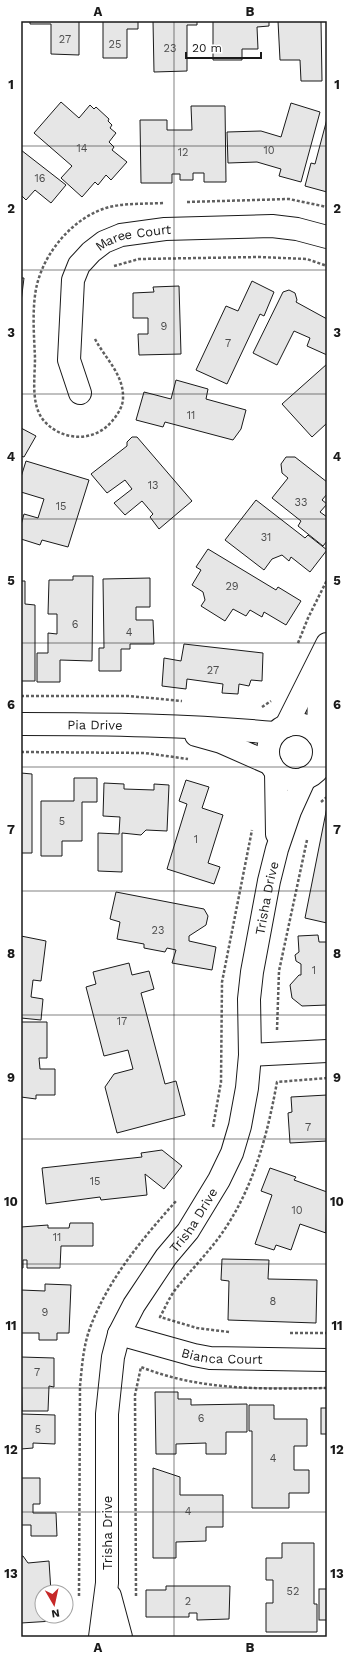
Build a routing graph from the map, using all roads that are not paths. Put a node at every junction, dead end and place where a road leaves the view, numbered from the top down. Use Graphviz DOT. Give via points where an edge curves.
graph roads {
  1 [pos="327,237"];
  2 [pos="80,394"];
  3 [pos="325,648"];
  4 [pos="21,724"];
  5 [pos="168,726"];
  6 [pos="280,730"];
  7 [pos="323,742"];
  8 [pos="274,768"];
  9 [pos="316,773"];
  10 [pos="277,849"];
  11 [pos="327,1051"];
  12 [pos="250,1055"];
  13 [pos="119,1334"];
  14 [pos="327,1360"];
  15 [pos="107,1583"];
  16 [pos="100,1637"];
  17 [pos="121,1637"];
  1 -- 2 [label="street, Maree Court" via="272,226 165,229 121,235 104,242 79,265 73,280 69,360"];
  3 -- 6 [label="street"];
  3 -- 7 [label="street" via="319,690"];
  4 -- 5 [label="street, Pia Drive"];
  5 -- 6 [label="street, Pia Drive"];
  5 -- 8 [label="street, Pia Drive" via="221,742"];
  6 -- 7 [label="street" via="295,724 304,725 312,729"];
  6 -- 8 [label="street" via="268,748"];
  7 -- 9 [label="street" via="324,754"];
  8 -- 9 [label="street" via="290,779"];
  8 -- 10 [label="street, Trisha Drive"];
  9 -- 10 [label="street, Trisha Drive" via="290,811"];
  10 -- 12 [label="street, Trisha Drive" via="252,972 249,999"];
  11 -- 12 [label="street"];
  12 -- 13 [label="street, Trisha Drive" via="247,1088 232,1153 219,1180 188,1230 166,1256 134,1305"];
  13 -- 14 [label="street, Bianca Court" via="210,1358"];
  13 -- 15 [label="street, Trisha Drive" via="110,1375 107,1414"];
  15 -- 16 [label="street, Trisha Drive"];
  15 -- 17 [label="street, Trisha Drive"];
}
